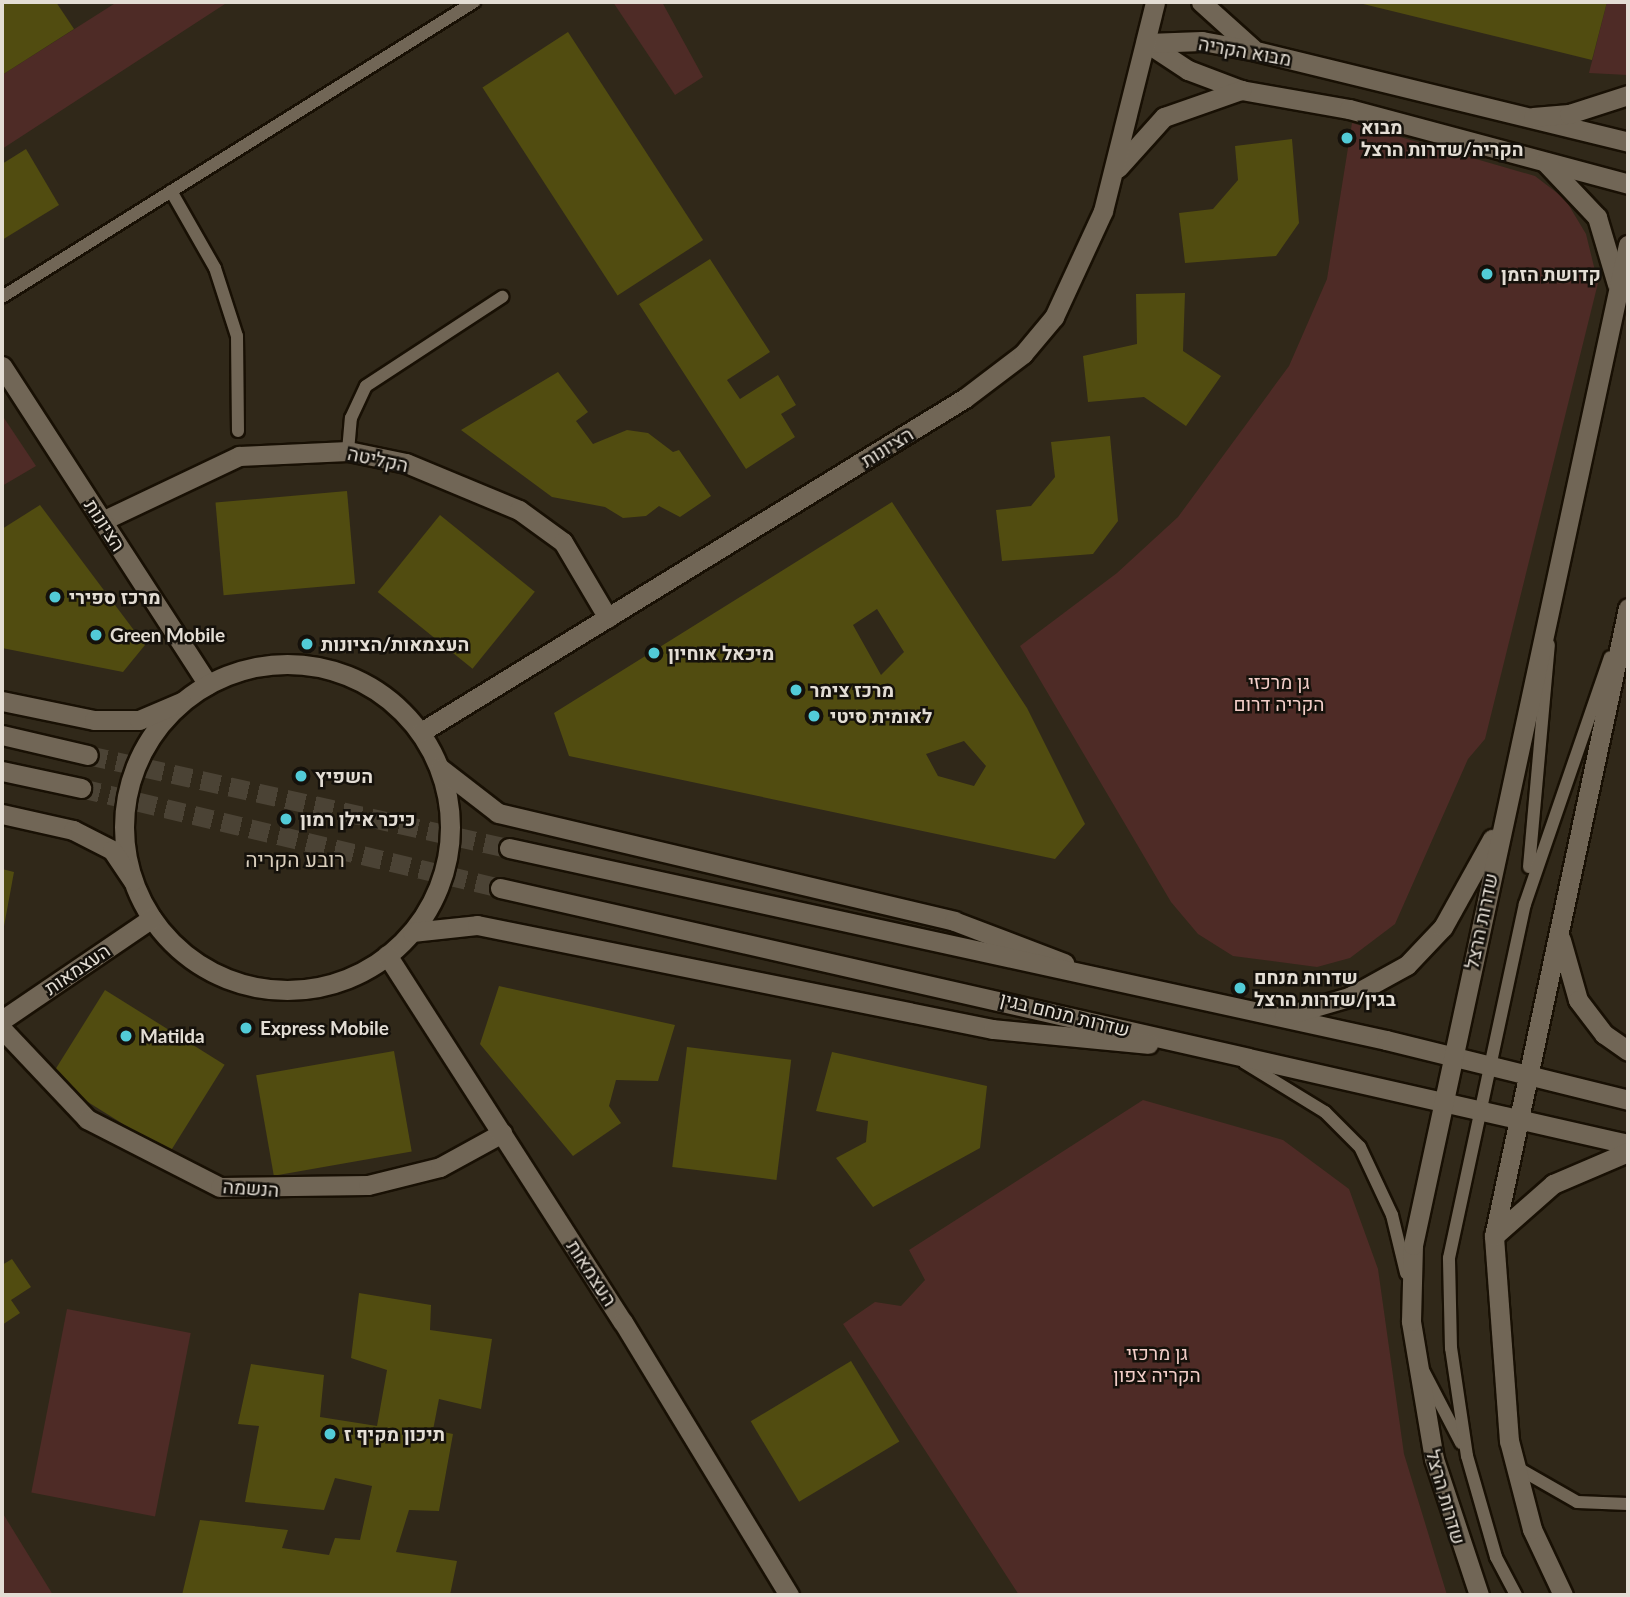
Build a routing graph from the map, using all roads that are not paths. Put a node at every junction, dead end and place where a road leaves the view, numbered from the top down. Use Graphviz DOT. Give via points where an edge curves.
graph roads {
  1 [pos="474,2"];
  2 [pos="1155,2"];
  3 [pos="1200,2"];
  4 [pos="1147,43"];
  5 [pos="1256,51"];
  6 [pos="1241,90"];
  7 [pos="1628,95"];
  8 [pos="1533,117"];
  9 [pos="1628,142"];
  10 [pos="1545,162"];
  11 [pos="1113,174"];
  12 [pos="1628,184"];
  13 [pos="171,191"];
  14 [pos="1628,245"];
  15 [pos="1619,290"];
  16 [pos="2,297"];
  17 [pos="502,297"];
  18 [pos="2,366"];
  19 [pos="238,430"];
  20 [pos="348,451"];
  21 [pos="102,521"];
  22 [pos="1552,596"];
  23 [pos="1627,613"];
  24 [pos="608,618"];
  25 [pos="208,684"];
  26 [pos="2,701"];
  27 [pos="181,702"];
  28 [pos="421,732"];
  29 [pos="2,735"];
  30 [pos="88,755"];
  31 [pos="440,768"];
  32 [pos="2,771"];
  33 [pos="81,788"];
  34 [pos="2,814"];
  35 [pos="1504,816"];
  36 [pos="509,848"];
  37 [pos="133,881"];
  38 [pos="500,888"];
  39 [pos="1525,904"];
  40 [pos="152,918"];
  41 [pos="1560,923"];
  42 [pos="412,932"];
  43 [pos="387,955"];
  44 [pos="1104,981"];
  45 [pos="1277,1018"];
  46 [pos="2,1020"];
  47 [pos="2,1029"];
  48 [pos="1191,1046"];
  49 [pos="1628,1051"];
  50 [pos="1232,1055"];
  51 [pos="1451,1055"];
  52 [pos="1489,1065"];
  53 [pos="1527,1075"];
  54 [pos="1628,1100"];
  55 [pos="1439,1103"];
  56 [pos="1478,1112"];
  57 [pos="1516,1120"];
  58 [pos="502,1133"];
  59 [pos="1628,1144"];
  60 [pos="1628,1152"];
  61 [pos="1494,1236"];
  62 [pos="1409,1293"];
  63 [pos="1415,1355"];
  64 [pos="1467,1456"];
  65 [pos="1514,1465"];
  66 [pos="1628,1504"];
  67 [pos="789,1595"];
  68 [pos="1479,1595"];
  69 [pos="1516,1595"];
  70 [pos="1563,1595"];
  1 -- 13 [label="lane"];
  2 -- 4 [label="main road, הציונות"];
  3 -- 5 [label="main road"];
  4 -- 5 [label="main road, מבוא הקריה" via="1202,41"];
  4 -- 6 [label="main road, מבוא הקריה" via="1188,70"];
  4 -- 11 [label="main road, הציונות"];
  5 -- 8 [label="main road, מבוא הקריה"];
  6 -- 10 [label="main road, מבוא הקריה" via="1349,109"];
  6 -- 11 [label="main road" via="1164,117"];
  7 -- 8 [label="main road" via="1569,114"];
  8 -- 9 [label="main road, מבוא הקריה"];
  10 -- 12 [label="main road, מבוא הקריה"];
  10 -- 15 [label="main road" via="1597,217"];
  11 -- 24 [label="main road, הציונות" via="1083,263 1054,317 1023,354 965,398"];
  13 -- 16 [label="lane"];
  13 -- 19 [label="lane" via="215,268 237,336"];
  14 -- 15 [label="main road, שדרות הרצל"];
  15 -- 22 [label="main road, שדרות הרצל"];
  17 -- 20 [label="lane" via="366,386 351,418"];
  18 -- 21 [label="main road, הציונות"];
  20 -- 21 [label="main road, הקליטה" via="239,456 172,482"];
  20 -- 24 [label="main road, הקליטה" via="406,463 519,510 563,542"];
  21 -- 25 [label="main road, הציונות"];
  22 -- 35 [label="main road, שדרות הרצל"];
  22 -- 39 [label="lane" via="1543,753"];
  23 -- 39 [label="lane" via="1554,804"];
  23 -- 41 [label="main road"];
  24 -- 28 [label="main road, הציונות"];
  25 -- 27 [label="main road"];
  25 -- 28 [label="main road" via="268,665 331,670 388,698"];
  26 -- 27 [label="main road" via="94,720 139,720"];
  27 -- 37 [label="main road" via="141,754 129,784 125,849"];
  28 -- 31 [label="main road"];
  29 -- 30 [label="main road"];
  31 -- 42 [label="main road" via="449,806 449,854 437,891"];
  31 -- 44 [label="main road" via="498,813 954,921"];
  32 -- 33 [label="main road"];
  34 -- 37 [label="main road" via="74,830 112,850"];
  35 -- 45 [label="main road" via="1443,927 1417,957 1349,997"];
  35 -- 51 [label="main road, שדרות הרצל"];
  36 -- 44 [label="main road, שדרות מנחם בגין"];
  37 -- 40 [label="main road"];
  38 -- 48 [label="main road, שדרות מנחם בגין"];
  39 -- 52 [label="lane"];
  40 -- 43 [label="main road" via="200,964 261,988 340,981"];
  40 -- 46 [label="main road, העצמאות"];
  41 -- 49 [label="main road" via="1562,954 1578,1000 1604,1034"];
  41 -- 53 [label="main road"];
  42 -- 43 [label="main road"];
  42 -- 48 [label="main road" via="477,925 993,1028"];
  43 -- 58 [label="main road, העצמאות"];
  44 -- 45 [label="main road, שדרות מנחם בגין"];
  45 -- 51 [label="main road, שדרות מנחם בגין"];
  47 -- 58 [label="main road, הנשמה" via="88,1119 220,1187 368,1185 440,1167"];
  48 -- 50 [label="main road, שדרות מנחם בגין"];
  50 -- 55 [label="main road, שדרות מנחם בגין"];
  50 -- 62 [label="lane" via="1325,1112 1360,1147 1392,1215"];
  51 -- 52 [label="main road, שדרות מנחם בגין"];
  51 -- 55 [label="main road, שדרות הרצל"];
  52 -- 53 [label="main road, שדרות מנחם בגין"];
  52 -- 56 [label="lane"];
  53 -- 54 [label="main road, שדרות מנחם בגין"];
  53 -- 57 [label="main road"];
  55 -- 56 [label="main road, שדרות מנחם בגין"];
  55 -- 62 [label="main road, שדרות הרצל"];
  56 -- 57 [label="main road, שדרות מנחם בגין"];
  56 -- 64 [label="lane" via="1450,1258 1451,1348"];
  57 -- 59 [label="main road, שדרות מנחם בגין"];
  57 -- 61 [label="main road"];
  58 -- 67 [label="main road, העצמאות"];
  60 -- 61 [label="main road" via="1553,1184"];
  61 -- 65 [label="main road"];
  62 -- 63 [label="main road, שדרות הרצל"];
  63 -- 64 [label="lane"];
  63 -- 68 [label="main road, שדרות הרצל" via="1434,1459"];
  64 -- 69 [label="lane" via="1496,1558"];
  65 -- 66 [label="lane" via="1552,1491 1602,1504"];
  65 -- 70 [label="main road" via="1532,1528"];
}
